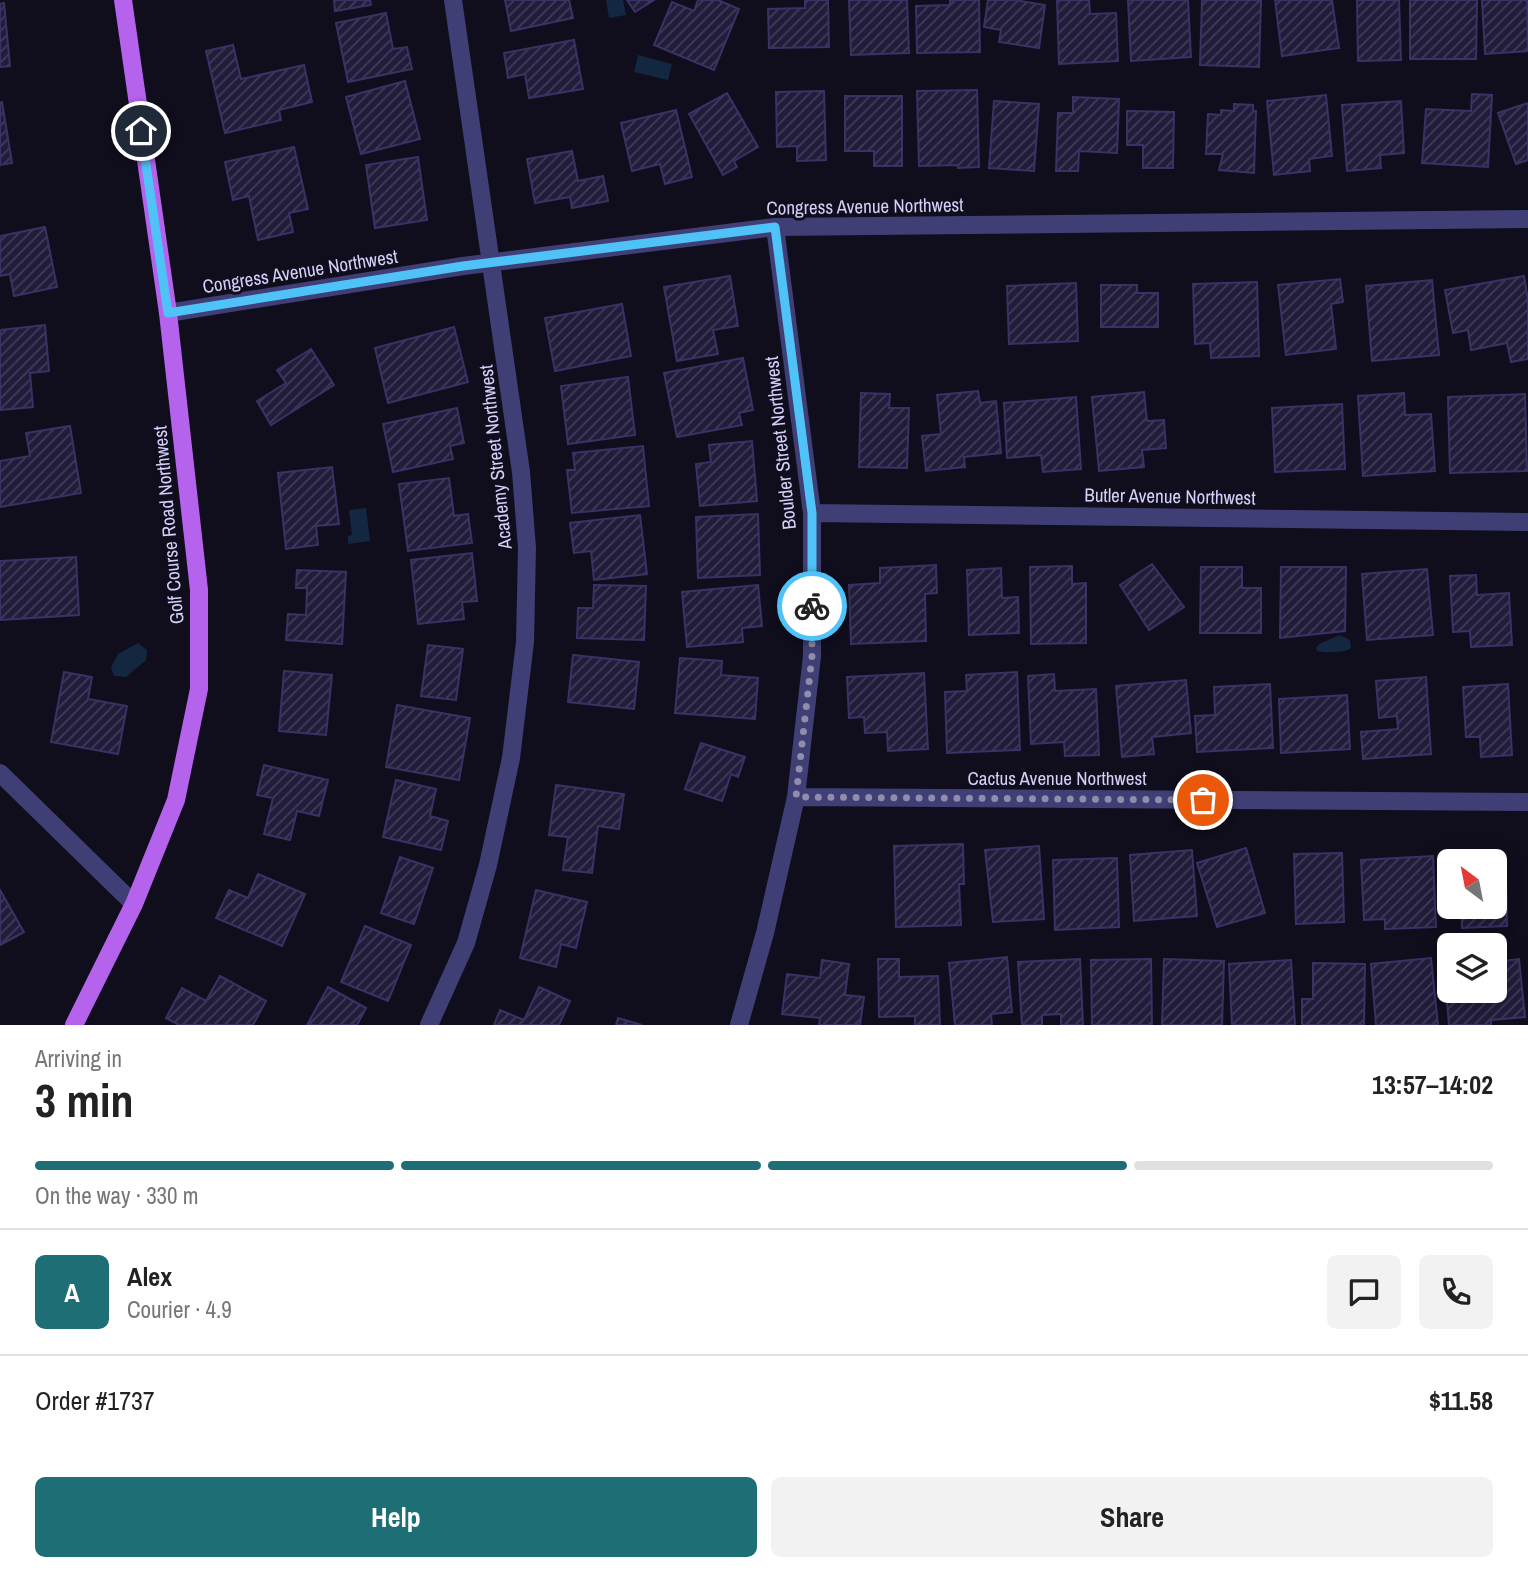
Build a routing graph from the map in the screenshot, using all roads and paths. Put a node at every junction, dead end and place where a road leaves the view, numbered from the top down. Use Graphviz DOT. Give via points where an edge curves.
graph roads {
  1 [pos="123,0"];
  2 [pos="453,0"];
  3 [pos="1528,219"];
  4 [pos="775,227"];
  5 [pos="491,263"];
  6 [pos="168,313"];
  7 [pos="812,513"];
  8 [pos="1528,522"];
  9 [pos="0,773"];
  10 [pos="796,797"];
  11 [pos="1528,802"];
  12 [pos="134,904"];
  13 [pos="74,1025"];
  14 [pos="429,1025"];
  15 [pos="739,1025"];
  1 -- 6 [label="main road, Golf Course Road Northwest"];
  2 -- 5 [label="street, Academy Street Northwest"];
  3 -- 4 [label="street, Congress Avenue Northwest"];
  4 -- 5 [label="street, Congress Avenue Northwest"];
  4 -- 7 [label="street, Boulder Street Northwest"];
  5 -- 6 [label="street, Congress Avenue Northwest"];
  5 -- 14 [label="street, Academy Street Northwest" via="521,472 527,548 525,642 511,758 488,864 466,943"];
  6 -- 12 [label="main road, Golf Course Road Northwest" via="199,590 200,689 176,800"];
  7 -- 8 [label="street, Butler Avenue Northwest"];
  7 -- 10 [label="street, Boulder Street Northwest" via="812,656"];
  9 -- 12 [label="street"];
  10 -- 11 [label="street, Cactus Avenue Northwest"];
  10 -- 15 [label="street, Boulder Street Northwest"];
  12 -- 13 [label="main road, Golf Course Road Northwest"];
}
